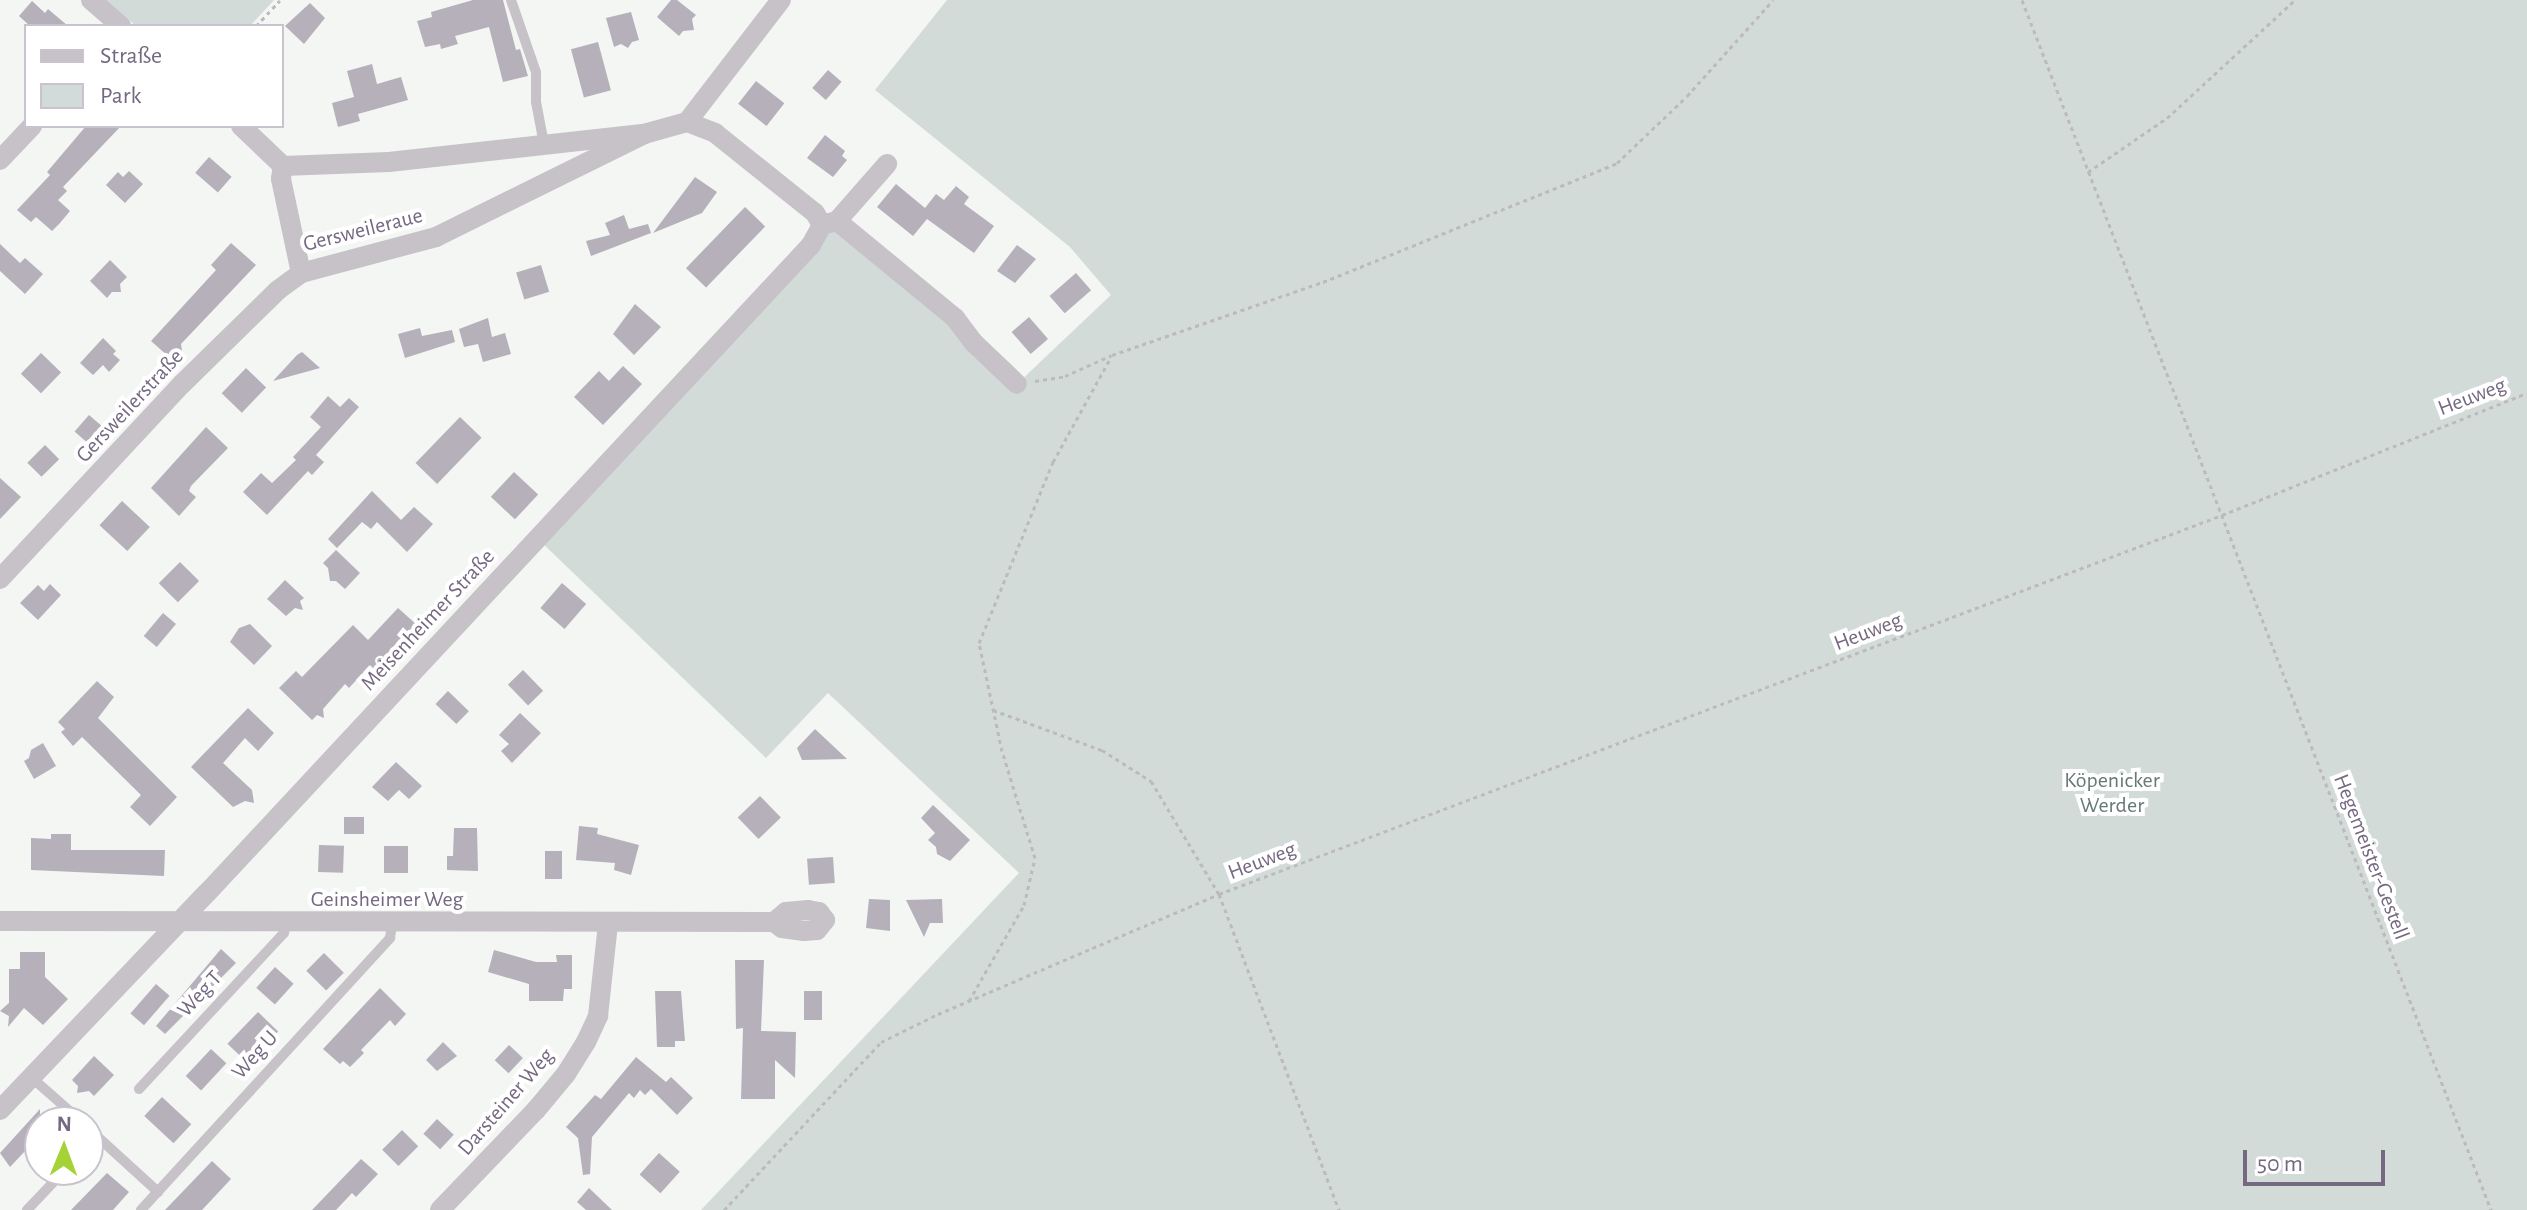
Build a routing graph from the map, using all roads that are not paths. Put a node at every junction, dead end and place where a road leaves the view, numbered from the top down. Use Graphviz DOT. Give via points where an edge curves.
graph roads {
  1 [pos="91,0"];
  2 [pos="511,0"];
  3 [pos="781,0"];
  4 [pos="119,24"];
  5 [pos="687,122"];
  6 [pos="30,128"];
  7 [pos="243,128"];
  8 [pos="644,134"];
  9 [pos="544,144"];
  10 [pos="0,160"];
  11 [pos="887,164"];
  12 [pos="283,166"];
  13 [pos="830,223"];
  14 [pos="301,273"];
  15 [pos="1017,384"];
  16 [pos="0,579"];
  17 [pos="0,921"];
  18 [pos="774,922"];
  19 [pos="178,923"];
  20 [pos="286,923"];
  21 [pos="392,924"];
  22 [pos="608,924"];
  23 [pos="31,1077"];
  24 [pos="139,1089"];
  25 [pos="64,1106"];
  26 [pos="0,1110"];
  27 [pos="104,1142"];
  28 [pos="50,1186"];
  29 [pos="158,1192"];
  30 [pos="27,1210"];
  31 [pos="141,1210"];
  32 [pos="440,1210"];
  1 -- 4 [label="street"];
  2 -- 9 [label="lane" via="536,72"];
  3 -- 5 [label="street"];
  5 -- 8 [label="street, Gersweileraue"];
  5 -- 13 [label="street" via="715,133"];
  6 -- 10 [label="street"];
  7 -- 12 [label="street"];
  8 -- 9 [label="street, Gersweileraue"];
  8 -- 14 [label="street, Gersweileraue" via="436,237"];
  9 -- 12 [label="street, Gersweileraue" via="351,166"];
  11 -- 13 [label="street, Meisenheimer Straße"];
  12 -- 14 [label="street, Gersweileraue" via="281,179"];
  13 -- 15 [label="street" via="955,318"];
  13 -- 19 [label="street, Meisenheimer Straße"];
  14 -- 16 [label="street, Gersweilerstraße" via="192,373"];
  17 -- 19 [label="street, Geinsheimer Weg"];
  18 -- 22 [label="street, Geinsheimer Weg"];
  19 -- 20 [label="street, Geinsheimer Weg"];
  19 -- 23 [label="street, Meisenheimer Straße"];
  20 -- 21 [label="street, Geinsheimer Weg"];
  20 -- 24 [label="lane, Weg T" via="284,933"];
  21 -- 22 [label="street, Geinsheimer Weg"];
  21 -- 29 [label="lane, Weg U" via="390,938"];
  22 -- 32 [label="street, Darsteiner Weg" via="598,1016 586,1042 536,1110"];
  23 -- 25 [label="lane"];
  23 -- 26 [label="street, Meisenheimer Straße"];
  27 -- 29 [label="lane"];
  28 -- 30 [label="lane"];
  29 -- 31 [label="lane, Weg U"];
}
